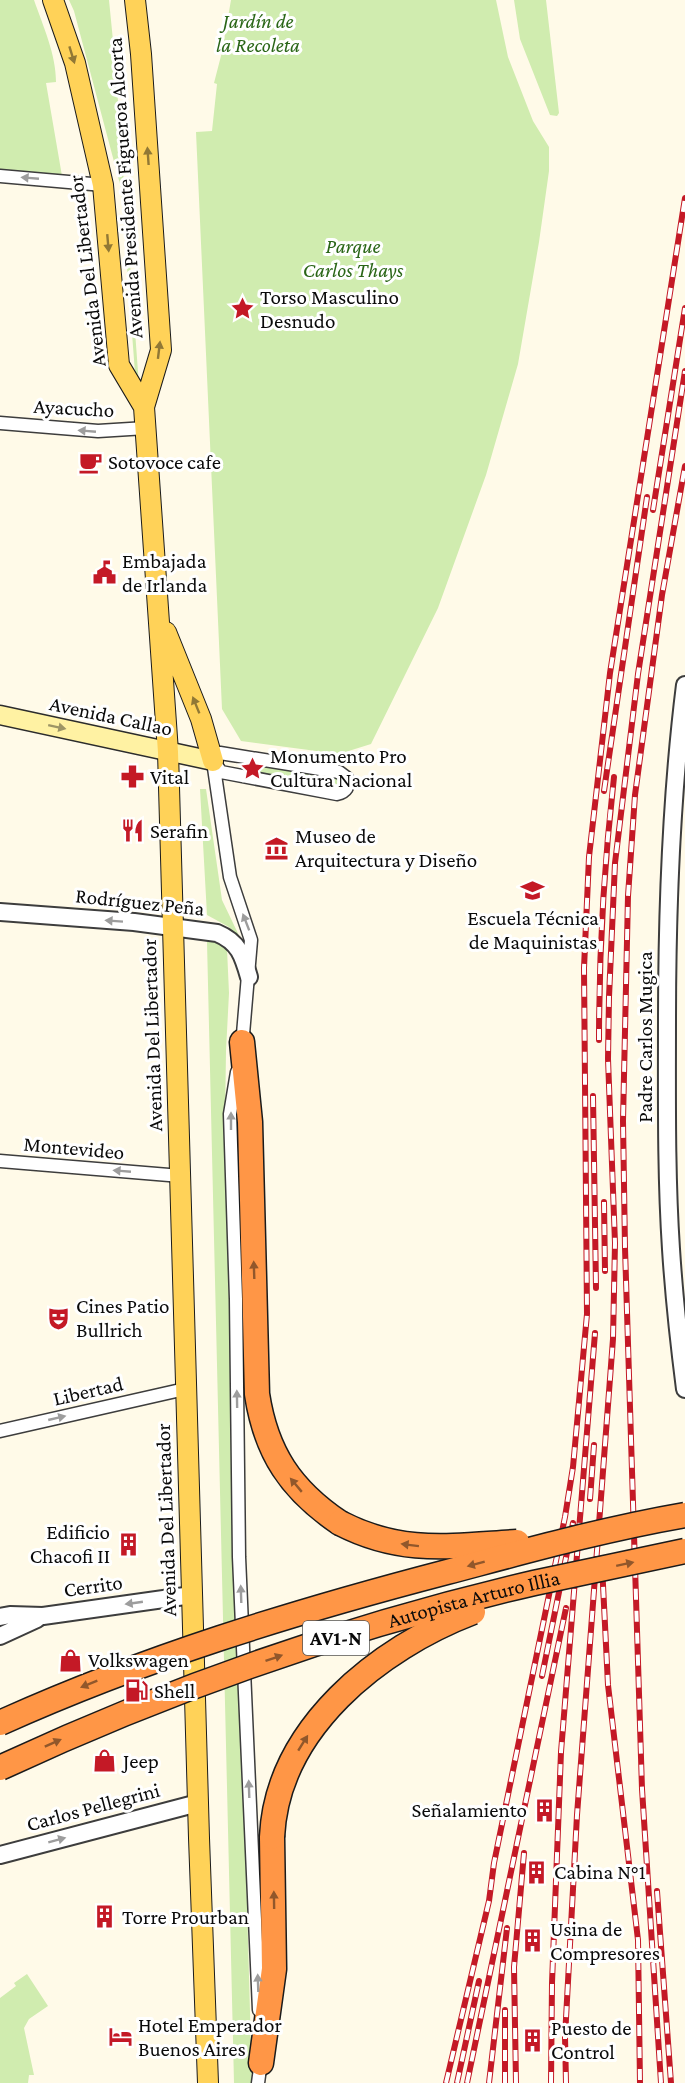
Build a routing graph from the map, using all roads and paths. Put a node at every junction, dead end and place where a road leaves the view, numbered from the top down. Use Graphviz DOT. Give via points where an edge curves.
graph roads {
  1 [pos="53,0"];
  2 [pos="135,0"];
  3 [pos="0,176"];
  4 [pos="102,185"];
  5 [pos="144,407"];
  6 [pos="0,423"];
  7 [pos="146,428"];
  8 [pos="159,615"];
  9 [pos="685,685"];
  10 [pos="0,715"];
  11 [pos="168,752"];
  12 [pos="213,761"];
  13 [pos="0,912"];
  14 [pos="173,927"];
  15 [pos="249,977"];
  16 [pos="242,1042"];
  17 [pos="0,1161"];
  18 [pos="181,1176"];
  19 [pos="185,1389"];
  20 [pos="685,1389"];
  21 [pos="0,1431"];
  22 [pos="685,1515"];
  23 [pos="573,1538"];
  24 [pos="685,1551"];
  25 [pos="582,1574"];
  26 [pos="192,1595"];
  27 [pos="43,1616"];
  28 [pos="0,1617"];
  29 [pos="0,1636"];
  30 [pos="0,1724"];
  31 [pos="0,1768"];
  32 [pos="198,1803"];
  33 [pos="0,1855"];
  34 [pos="259,2073"];
  35 [pos="208,2083"];
  1 -- 4 [label="main road, Avenida Del Libertador, one-way" via="75,63"];
  5 -- 2 [label="main road, Avenida Presidente Figueroa Alcorta, one-way" via="161,350"];
  4 -- 3 [label="street, one-way"];
  4 -- 5 [label="main road, Avenida Del Libertador, one-way" via="119,365"];
  5 -- 7 [label="main road, Avenida Del Libertador"];
  7 -- 6 [label="street, Ayacucho, one-way" via="98,431"];
  7 -- 8 [label="main road, Avenida Del Libertador"];
  8 -- 11 [label="main road, Avenida Del Libertador"];
  12 -- 8 [label="main road, one-way" via="201,718"];
  9 -- 20 [label="street, Padre Carlos Mugica" via="671,835 667,1048 671,1248"];
  10 -- 11 [label="main road, Avenida Callao, one-way"];
  11 -- 12 [label="main road, Avenida Callao"];
  11 -- 14 [label="main road, Avenida Del Libertador"];
  12 -- 12 [label="street, Avenida Callao" via="221,772 337,794 348,783 339,772 247,757 220,753"];
  15 -- 12 [label="street, one-way" via="250,934 230,877"];
  14 -- 13 [label="street, Rodríguez Peña, one-way"];
  14 -- 15 [label="street, Rodríguez Peña" via="226,937 243,955"];
  14 -- 18 [label="main road, Avenida Del Libertador"];
  15 -- 16 [label="street"];
  23 -- 16 [label="highway, one-way, bridge" via="434,1547 390,1542 340,1523 306,1497 288,1475 273,1451 257,1394 250,1122"];
  34 -- 16 [label="street, one-way" via="239,1557 230,1114"];
  18 -- 17 [label="street, Montevideo, one-way"];
  18 -- 19 [label="main road, Avenida Del Libertador"];
  21 -- 19 [label="street, Libertad, one-way"];
  19 -- 26 [label="main road, Avenida Del Libertador"];
  22 -- 23 [label="highway, Autopista Arturo Illia / AV1-N, bridge"];
  23 -- 30 [label="highway, Autopista Arturo Illia / AV1-N, one-way, bridge" via="236,1632 118,1673"];
  25 -- 24 [label="highway, Autopista Arturo Illia / AV1-N, one-way, bridge"];
  31 -- 25 [label="highway, Autopista Arturo Illia / AV1-N, one-way, bridge" via="155,1700 283,1655 429,1611"];
  34 -- 25 [label="highway, one-way, bridge" via="274,1969 272,1837 276,1802 292,1760 342,1693 401,1649 438,1627 489,1605"];
  26 -- 27 [label="street, Cerrito, one-way"];
  26 -- 32 [label="main road, Avenida Del Libertador"];
  27 -- 28 [label="street, Cerrito"];
  27 -- 29 [label="street"];
  33 -- 32 [label="street, Carlos Pellegrini, one-way"];
  32 -- 35 [label="main road, Avenida Del Libertador"];
}
